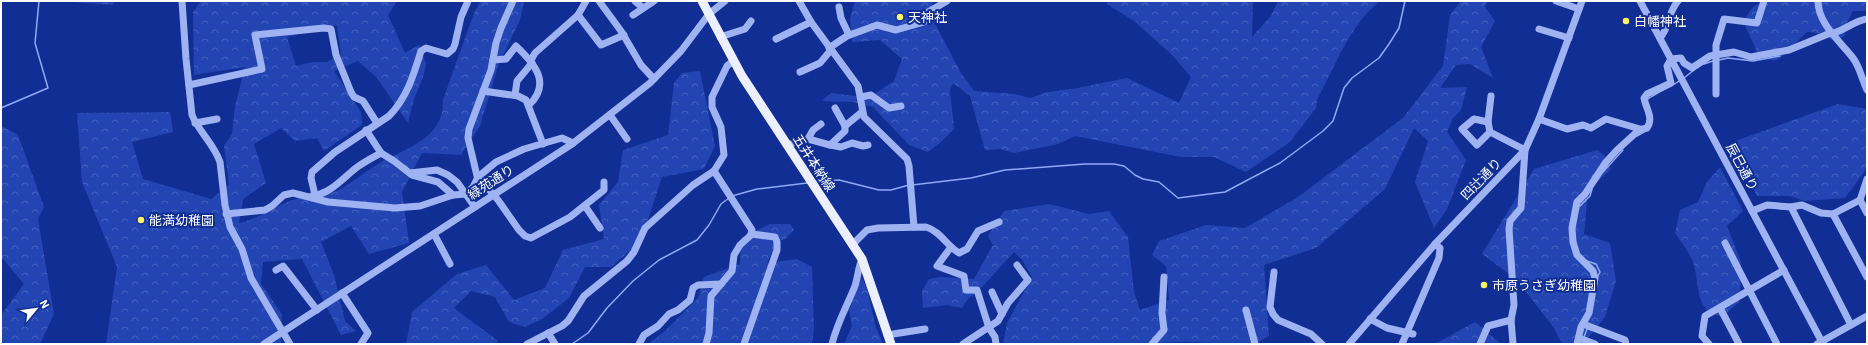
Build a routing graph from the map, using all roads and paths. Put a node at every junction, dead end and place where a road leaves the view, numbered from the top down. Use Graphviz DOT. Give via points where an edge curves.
graph roads {
  1 [pos="182,1"];
  2 [pos="468,1"];
  3 [pos="512,1"];
  4 [pos="595,1"];
  5 [pos="599,1"];
  6 [pos="635,1"];
  7 [pos="654,1"];
  8 [pos="702,1"];
  9 [pos="725,1"];
  10 [pos="799,1"];
  11 [pos="947,1"];
  12 [pos="1556,1"];
  13 [pos="1582,1"];
  14 [pos="1640,1"];
  15 [pos="1678,1"];
  16 [pos="1764,1"];
  17 [pos="1818,1"];
  18 [pos="585,3"];
  19 [pos="840,7"];
  20 [pos="643,8"];
  21 [pos="1579,9"];
  22 [pos="709,14"];
  23 [pos="578,15"];
  24 [pos="633,15"];
  25 [pos="1867,20"];
  26 [pos="751,21"];
  27 [pos="811,22"];
  28 [pos="1539,29"];
  29 [pos="1834,34"];
  30 [pos="624,35"];
  31 [pos="849,35"];
  32 [pos="720,37"];
  33 [pos="1569,38"];
  34 [pos="1660,38"];
  35 [pos="776,39"];
  36 [pos="830,49"];
  37 [pos="1716,55"];
  38 [pos="1671,59"];
  39 [pos="493,60"];
  40 [pos="733,61"];
  41 [pos="532,62"];
  42 [pos="800,72"];
  43 [pos="654,80"];
  44 [pos="189,85"];
  45 [pos="1867,90"];
  46 [pos="483,91"];
  47 [pos="1716,94"];
  48 [pos="515,95"];
  49 [pos="1491,96"];
  50 [pos="861,97"];
  51 [pos="529,105"];
  52 [pos="901,106"];
  53 [pos="835,108"];
  54 [pos="862,112"];
  55 [pos="610,115"];
  56 [pos="217,119"];
  57 [pos="1539,120"];
  58 [pos="1488,122"];
  59 [pos="377,123"];
  60 [pos="196,124"];
  61 [pos="820,124"];
  62 [pos="845,126"];
  63 [pos="1640,129"];
  64 [pos="366,130"];
  65 [pos="1490,132"];
  66 [pos="626,139"];
  67 [pos="808,139"];
  68 [pos="573,143"];
  69 [pos="543,144"];
  70 [pos="787,145"];
  71 [pos="830,145"];
  72 [pos="868,145"];
  73 [pos="1525,150"];
  74 [pos="380,153"];
  75 [pos="714,171"];
  76 [pos="410,173"];
  77 [pos="478,177"];
  78 [pos="1867,179"];
  79 [pos="604,182"];
  80 [pos="466,194"];
  81 [pos="494,195"];
  82 [pos="307,196"];
  83 [pos="315,196"];
  84 [pos="453,196"];
  85 [pos="1860,200"];
  86 [pos="475,206"];
  87 [pos="585,206"];
  88 [pos="1790,207"];
  89 [pos="1752,211"];
  90 [pos="1867,213"];
  91 [pos="226,214"];
  92 [pos="1833,214"];
  93 [pos="999,222"];
  94 [pos="914,227"];
  95 [pos="600,228"];
  96 [pos="434,234"];
  97 [pos="752,234"];
  98 [pos="1725,243"];
  99 [pos="1435,244"];
  100 [pos="852,245"];
  101 [pos="951,247"];
  102 [pos="862,259"];
  103 [pos="450,264"];
  104 [pos="1017,265"];
  105 [pos="276,270"];
  106 [pos="1784,270"];
  107 [pos="1274,272"];
  108 [pos="1867,276"];
  109 [pos="1164,277"];
  110 [pos="721,284"];
  111 [pos="1749,289"];
  112 [pos="992,292"];
  113 [pos="342,293"];
  114 [pos="1720,308"];
  115 [pos="317,310"];
  116 [pos="1246,310"];
  117 [pos="1002,314"];
  118 [pos="1867,316"];
  119 [pos="1370,319"];
  120 [pos="1511,320"];
  121 [pos="1583,324"];
  122 [pos="1851,325"];
  123 [pos="989,328"];
  124 [pos="925,329"];
  125 [pos="284,332"];
  126 [pos="548,333"];
  127 [pos="1410,334"];
  128 [pos="889,340"];
  129 [pos="1578,341"];
  130 [pos="1820,343"];
  131 [pos="264,344"];
  132 [pos="290,344"];
  133 [pos="361,344"];
  134 [pos="527,344"];
  135 [pos="555,344"];
  136 [pos="639,344"];
  137 [pos="706,344"];
  138 [pos="744,344"];
  139 [pos="832,344"];
  140 [pos="963,344"];
  141 [pos="996,344"];
  142 [pos="1152,344"];
  143 [pos="1255,344"];
  144 [pos="1322,344"];
  145 [pos="1349,344"];
  146 [pos="1402,344"];
  147 [pos="1480,344"];
  148 [pos="1513,344"];
  149 [pos="1595,344"];
  150 [pos="1626,344"];
  151 [pos="1709,344"];
  152 [pos="1739,344"];
  153 [pos="1777,344"];
  1 -- 44 [label="street"];
  2 -- 59 [label="street" via="453,49 447,54 426,48 421,50 410,86 395,110"];
  3 -- 39 [label="street" via="496,43"];
  4 -- 18 [label="street"];
  5 -- 30 [label="street"];
  6 -- 20 [label="street"];
  7 -- 20 [label="street"];
  8 -- 22 [label="main road, 五井本納線"];
  9 -- 22 [label="street, 緑苑通り"];
  10 -- 27 [label="street"];
  11 -- 31 [label="street" via="928,12 924,22 896,30 877,25"];
  12 -- 21 [label="street"];
  13 -- 21 [label="street, 四辻通り"];
  14 -- 34 [label="street, 辰巳通り"];
  15 -- 34 [label="street" via="1671,10 1665,34"];
  16 -- 37 [label="street" via="1757,22 1724,19"];
  17 -- 29 [label="street" via="1820,15"];
  18 -- 23 [label="street"];
  19 -- 31 [label="street" via="841,18"];
  20 -- 24 [label="street"];
  21 -- 33 [label="street, 四辻通り"];
  22 -- 32 [label="main road, 五井本納線"];
  22 -- 43 [label="street, 緑苑通り" via="681,51"];
  23 -- 30 [label="street" via="601,45"];
  23 -- 41 [label="street" via="535,53"];
  25 -- 29 [label="street" via="1857,21"];
  26 -- 32 [label="street" via="745,29"];
  27 -- 35 [label="street"];
  27 -- 36 [label="street"];
  28 -- 33 [label="street"];
  29 -- 37 [label="street" via="1828,34 1789,50 1751,57 1734,52"];
  29 -- 45 [label="street" via="1854,59"];
  30 -- 43 [label="street" via="641,65"];
  31 -- 36 [label="street"];
  32 -- 40 [label="main road, 五井本納線"];
  33 -- 57 [label="street, 四辻通り"];
  34 -- 38 [label="street, 辰巳通り"];
  36 -- 42 [label="street" via="820,63"];
  36 -- 50 [label="street" via="858,86"];
  37 -- 38 [label="street" via="1692,68 1681,58"];
  37 -- 47 [label="street"];
  38 -- 63 [label="street" via="1667,66 1671,83 1647,94 1644,98 1650,120 1647,128"];
  38 -- 89 [label="street, 辰巳通り"];
  39 -- 41 [label="street" via="506,59 516,46"];
  39 -- 46 [label="street"];
  40 -- 70 [label="main road, 五井本納線"];
  40 -- 75 [label="street" via="727,66 712,97 712,107 721,127 724,155"];
  41 -- 48 [label="street" via="517,81"];
  41 -- 51 [label="street" via="540,80 537,96"];
  43 -- 55 [label="street, 緑苑通り"];
  44 -- 59 [label="street" via="262,70 256,35 331,29 336,54 351,92 354,97 363,101"];
  44 -- 60 [label="street" via="192,115"];
  46 -- 48 [label="street"];
  46 -- 77 [label="street" via="468,138"];
  48 -- 51 [label="street" via="526,100"];
  49 -- 58 [label="street"];
  50 -- 52 [label="street" via="871,95 889,108"];
  50 -- 54 [label="street"];
  51 -- 69 [label="street"];
  53 -- 62 [label="street"];
  54 -- 62 [label="street"];
  54 -- 94 [label="street" via="879,134 907,159"];
  55 -- 66 [label="street"];
  55 -- 68 [label="street, 緑苑通り"];
  56 -- 60 [label="street"];
  57 -- 63 [label="street" via="1567,129 1583,125 1590,128 1606,119"];
  57 -- 73 [label="street, 四辻通り"];
  58 -- 65 [label="street"];
  58 -- 65 [label="street" via="1474,119 1462,129 1477,145"];
  59 -- 64 [label="street"];
  60 -- 91 [label="street" via="220,162"];
  61 -- 67 [label="street"];
  62 -- 71 [label="street" via="845,131"];
  63 -- 121 [label="street" via="1606,162 1586,194 1577,202 1572,228 1573,242 1577,255 1593,271 1595,278 1589,313"];
  64 -- 74 [label="street"];
  64 -- 83 [label="street" via="312,172"];
  65 -- 73 [label="street"];
  67 -- 70 [label="street"];
  67 -- 71 [label="street"];
  68 -- 69 [label="street" via="562,138"];
  68 -- 81 [label="street, 緑苑通り"];
  69 -- 77 [label="street" via="507,155"];
  70 -- 100 [label="main road, 五井本納線"];
  71 -- 72 [label="street"];
  73 -- 99 [label="street, 四辻通り"];
  73 -- 120 [label="street" via="1521,208 1510,221 1509,229 1514,306"];
  74 -- 76 [label="street"];
  74 -- 83 [label="street" via="362,163 334,187"];
  75 -- 97 [label="street" via="752,230"];
  75 -- 126 [label="street" via="693,185 646,228 627,261 584,296 568,321"];
  76 -- 80 [label="street" via="437,170 457,182"];
  76 -- 84 [label="street" via="438,182"];
  77 -- 80 [label="street"];
  77 -- 81 [label="street"];
  78 -- 85 [label="street"];
  79 -- 87 [label="street" via="604,190"];
  80 -- 84 [label="street"];
  80 -- 86 [label="street"];
  81 -- 86 [label="street, 緑苑通り"];
  81 -- 87 [label="street" via="519,230 530,238"];
  82 -- 83 [label="street"];
  82 -- 84 [label="street" via="328,202 395,208 420,206"];
  82 -- 91 [label="street" via="293,193 284,195 276,204 265,210"];
  85 -- 90 [label="street"];
  85 -- 92 [label="street"];
  86 -- 96 [label="street, 緑苑通り"];
  87 -- 95 [label="street"];
  88 -- 89 [label="street" via="1767,205"];
  88 -- 92 [label="street" via="1802,205 1821,213"];
  88 -- 122 [label="street"];
  89 -- 106 [label="street, 辰巳通り"];
  91 -- 125 [label="street" via="242,249 251,278"];
  92 -- 108 [label="street"];
  93 -- 101 [label="street" via="978,231 967,249 962,252 959,253"];
  94 -- 100 [label="street" via="867,230"];
  94 -- 101 [label="street" via="933,229"];
  96 -- 103 [label="street"];
  96 -- 113 [label="street, 緑苑通り"];
  97 -- 110 [label="street" via="740,245 734,255 732,271"];
  97 -- 138 [label="street" via="774,237 777,250"];
  98 -- 111 [label="street"];
  99 -- 119 [label="street, 四辻通り"];
  99 -- 127 [label="street" via="1440,248 1439,258"];
  100 -- 102 [label="main road, 五井本納線"];
  101 -- 123 [label="street" via="937,266 964,276 966,290 977,290"];
  102 -- 128 [label="main road, 五井本納線"];
  102 -- 139 [label="street" via="856,284 835,330"];
  104 -- 117 [label="street" via="1028,280"];
  105 -- 115 [label="street" via="283,266"];
  106 -- 111 [label="street"];
  106 -- 130 [label="street, 辰巳通り"];
  107 -- 144 [label="street" via="1270,307 1273,314 1278,320 1311,334"];
  109 -- 142 [label="street" via="1164,330"];
  110 -- 136 [label="street" via="698,285 693,288 690,300 644,335"];
  110 -- 137 [label="street" via="711,296 710,332"];
  111 -- 114 [label="street"];
  111 -- 153 [label="street"];
  112 -- 117 [label="street"];
  113 -- 115 [label="street, 緑苑通り"];
  113 -- 133 [label="street" via="368,333"];
  114 -- 151 [label="street" via="1705,316 1702,336"];
  114 -- 152 [label="street"];
  115 -- 125 [label="street, 緑苑通り"];
  116 -- 143 [label="street"];
  117 -- 123 [label="street"];
  118 -- 122 [label="street"];
  119 -- 127 [label="street" via="1387,328"];
  119 -- 145 [label="street, 四辻通り"];
  120 -- 147 [label="street" via="1488,326"];
  120 -- 148 [label="street"];
  121 -- 129 [label="street"];
  121 -- 150 [label="street" via="1625,340"];
  122 -- 130 [label="street"];
  123 -- 140 [label="street"];
  123 -- 141 [label="street"];
  124 -- 128 [label="street"];
  125 -- 131 [label="street, 緑苑通り"];
  125 -- 132 [label="street"];
  126 -- 134 [label="street"];
  126 -- 135 [label="street"];
  127 -- 146 [label="street"];
  129 -- 149 [label="street"];
}
